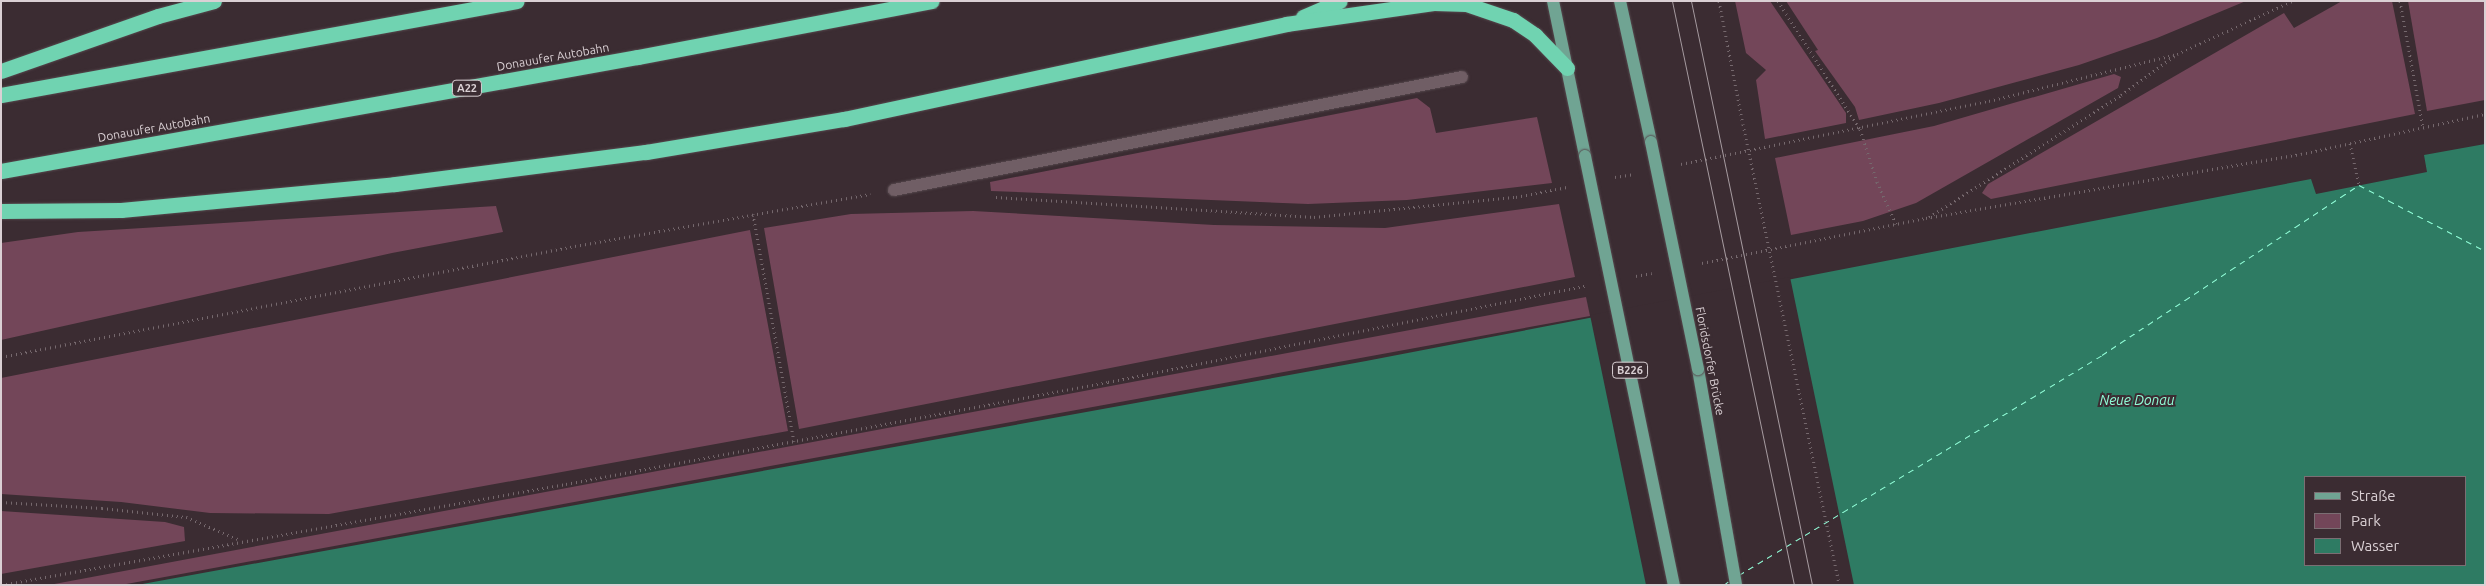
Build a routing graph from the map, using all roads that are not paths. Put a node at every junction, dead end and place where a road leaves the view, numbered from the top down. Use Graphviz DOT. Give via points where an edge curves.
graph roads {
  1 [pos="214,1"];
  2 [pos="517,1"];
  3 [pos="932,1"];
  4 [pos="1340,1"];
  5 [pos="1553,1"];
  6 [pos="1620,1"];
  7 [pos="1286,24"];
  8 [pos="1567,68"];
  9 [pos="1,71"];
  10 [pos="1462,77"];
  11 [pos="1,95"];
  12 [pos="1,171"];
  13 [pos="894,190"];
  14 [pos="1,211"];
  15 [pos="1674,585"];
  16 [pos="1736,585"];
  1 -- 9 [label="highway" via="158,16"];
  2 -- 11 [label="highway"];
  3 -- 12 [label="highway, Donauufer Autobahn / A22" via="638,58"];
  4 -- 7 [label="highway"];
  5 -- 8 [label="main road, B226"];
  6 -- 16 [label="main road, Floridsdorfer Brücke, bridge" via="1698,369"];
  7 -- 8 [label="highway" via="1434,3 1466,4 1513,20 1535,35"];
  7 -- 14 [label="highway" via="844,119 646,152 395,184 130,209"];
  8 -- 15 [label="main road, B226, bridge"];
  10 -- 13 [label="lane"];
}
